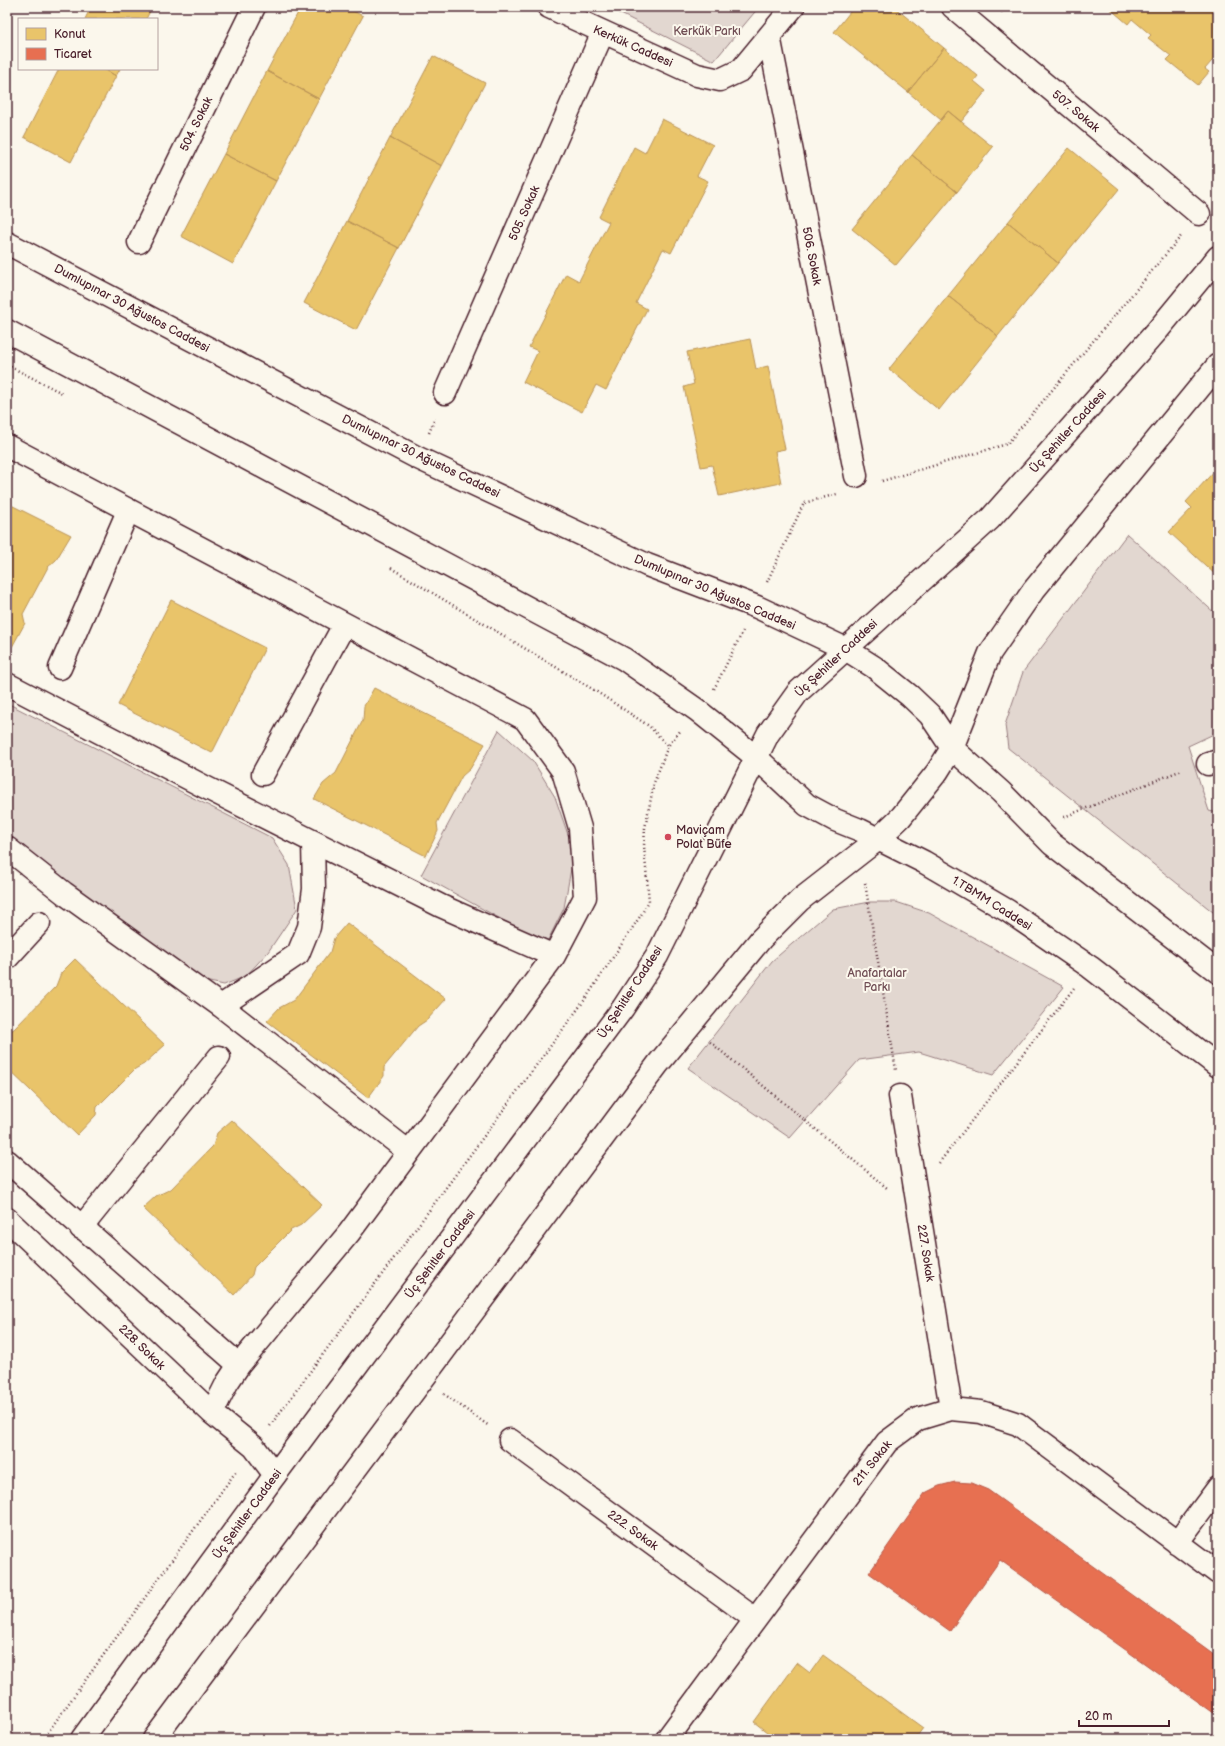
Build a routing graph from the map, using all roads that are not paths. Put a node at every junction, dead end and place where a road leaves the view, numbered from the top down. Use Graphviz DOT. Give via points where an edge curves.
graph roads {
  1 [pos="254,7"];
  2 [pos="549,7"];
  3 [pos="793,7"];
  4 [pos="953,7"];
  5 [pos="603,32"];
  6 [pos="769,36"];
  7 [pos="1199,214"];
  8 [pos="139,242"];
  9 [pos="7,243"];
  10 [pos="1218,257"];
  11 [pos="7,331"];
  12 [pos="1218,365"];
  13 [pos="445,393"];
  14 [pos="7,446"];
  15 [pos="856,476"];
  16 [pos="128,511"];
  17 [pos="344,625"];
  18 [pos="844,648"];
  19 [pos="60,668"];
  20 [pos="7,684"];
  21 [pos="952,748"];
  22 [pos="757,758"];
  23 [pos="263,774"];
  24 [pos="878,840"];
  25 [pos="313,842"];
  26 [pos="7,848"];
  27 [pos="38,923"];
  28 [pos="554,956"];
  29 [pos="7,958"];
  30 [pos="1218,972"];
  31 [pos="221,1006"];
  32 [pos="219,1057"];
  33 [pos="1218,1066"];
  34 [pos="900,1096"];
  35 [pos="409,1152"];
  36 [pos="7,1161"];
  37 [pos="7,1218"];
  38 [pos="82,1228"];
  39 [pos="238,1365"];
  40 [pos="951,1409"];
  41 [pos="212,1413"];
  42 [pos="510,1440"];
  43 [pos="275,1475"];
  44 [pos="1218,1488"];
  45 [pos="1177,1543"];
  46 [pos="1218,1573"];
  47 [pos="755,1619"];
  48 [pos="82,1739"];
  49 [pos="154,1739"];
  50 [pos="667,1739"];
  1 -- 8 [label="main road, 504. Sokak"];
  2 -- 5 [label="main road, Kerkük Caddesi"];
  3 -- 6 [label="main road"];
  4 -- 7 [label="main road, 507. Sokak"];
  5 -- 6 [label="main road, Kerkük Caddesi" via="698,75 720,80 740,70"];
  5 -- 13 [label="main road, 505. Sokak"];
  6 -- 15 [label="main road, 506. Sokak"];
  9 -- 18 [label="main road, Dumlupınar 30 Ağustos Caddesi" via="418,458 647,565 757,607"];
  10 -- 18 [label="main road, Üç Şehitler Caddesi" via="1157,331 990,519"];
  11 -- 22 [label="main road" via="624,659 697,710"];
  12 -- 21 [label="main road" via="1033,591 990,653"];
  14 -- 16 [label="main road"];
  16 -- 17 [label="main road"];
  16 -- 19 [label="main road"];
  17 -- 23 [label="main road"];
  17 -- 28 [label="main road" via="525,719 563,771 580,828 585,897"];
  18 -- 21 [label="main road" via="874,667 910,696 930,715"];
  18 -- 22 [label="main road, Üç Şehitler Caddesi" via="798,692 768,734"];
  20 -- 25 [label="main road"];
  21 -- 24 [label="main road" via="937,772 901,817"];
  21 -- 30 [label="main road" via="1052,844"];
  22 -- 24 [label="main road, 1.TBMM Caddesi" via="807,805"];
  22 -- 43 [label="main road, Üç Şehitler Caddesi" via="657,956 623,1008"];
  24 -- 33 [label="main road, 1.TBMM Caddesi" via="924,862 1008,912 1090,967"];
  24 -- 49 [label="main road" via="800,900 762,939 658,1064"];
  25 -- 28 [label="main road" via="441,906"];
  25 -- 31 [label="main road" via="314,889 309,927 298,954"];
  26 -- 31 [label="main road" via="64,893"];
  27 -- 29 [label="main road"];
  28 -- 35 [label="main road"];
  31 -- 35 [label="main road"];
  32 -- 38 [label="main road"];
  34 -- 40 [label="main road, 227. Sokak"];
  35 -- 39 [label="main road" via="349,1233"];
  36 -- 38 [label="main road"];
  37 -- 41 [label="main road, 228. Sokak"];
  38 -- 39 [label="main road"];
  39 -- 41 [label="main road"];
  40 -- 45 [label="main road, 211. Sokak" via="981,1412 1018,1424"];
  40 -- 47 [label="main road, 211. Sokak" via="918,1419 887,1442"];
  41 -- 43 [label="main road, 228. Sokak" via="254,1447"];
  42 -- 47 [label="main road, 222. Sokak"];
  43 -- 48 [label="main road, Üç Şehitler Caddesi"];
  44 -- 45 [label="main road"];
  45 -- 46 [label="main road, 211. Sokak"];
  47 -- 50 [label="main road, 211. Sokak"];
}
